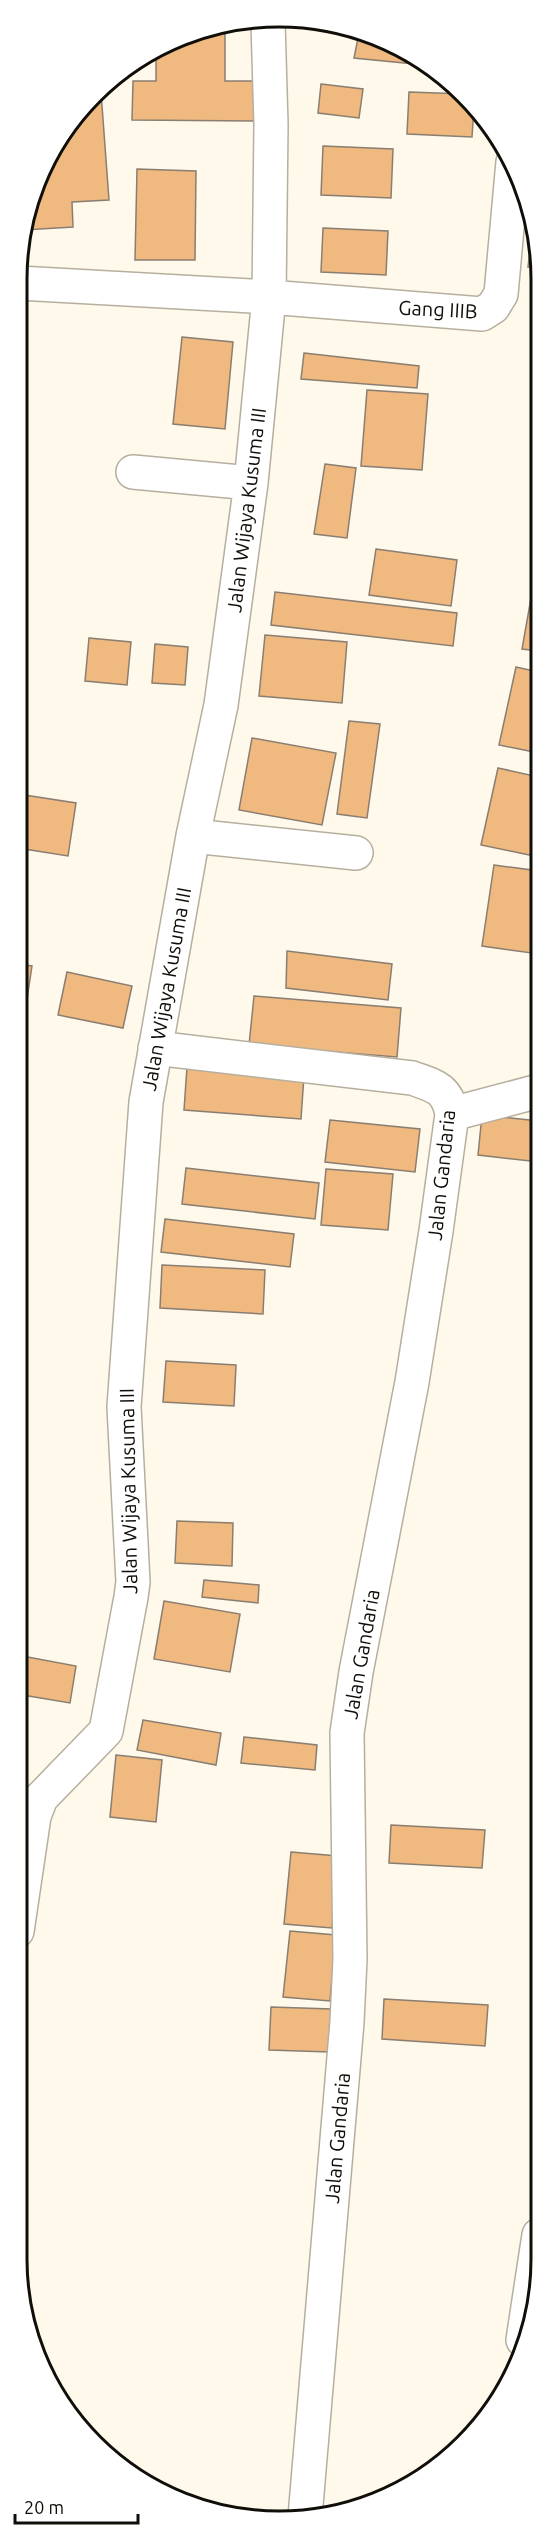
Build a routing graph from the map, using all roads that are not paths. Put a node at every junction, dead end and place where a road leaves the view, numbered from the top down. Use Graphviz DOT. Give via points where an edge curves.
graph roads {
  1 [pos="268,28"];
  2 [pos="511,181"];
  3 [pos="27,283"];
  4 [pos="269,297"];
  5 [pos="133,472"];
  6 [pos="251,483"];
  7 [pos="193,836"];
  8 [pos="356,853"];
  9 [pos="155,1048"];
  10 [pos="531,1093"];
  11 [pos="452,1114"];
  12 [pos="27,1863"];
  13 [pos="306,2509"];
  1 -- 4 [label="street, Jalan Wijaya Kusuma III"];
  2 -- 4 [label="street, Gang IIIB" via="501,294 493,307 482,314"];
  3 -- 4 [label="street"];
  4 -- 6 [label="street, Jalan Wijaya Kusuma III"];
  5 -- 6 [label="street"];
  6 -- 7 [label="street, Jalan Wijaya Kusuma III" via="220,705"];
  7 -- 8 [label="street"];
  7 -- 9 [label="street, Jalan Wijaya Kusuma III"];
  9 -- 11 [label="street, Jalan Gandaria" via="412,1078 434,1085 449,1098"];
  9 -- 12 [label="street, Jalan Wijaya Kusuma III" via="146,1102 124,1407 131,1597 106,1731 40,1798"];
  10 -- 11 [label="street"];
  11 -- 13 [label="street, Jalan Gandaria" via="412,1382 347,1733 347,2022"];
}
